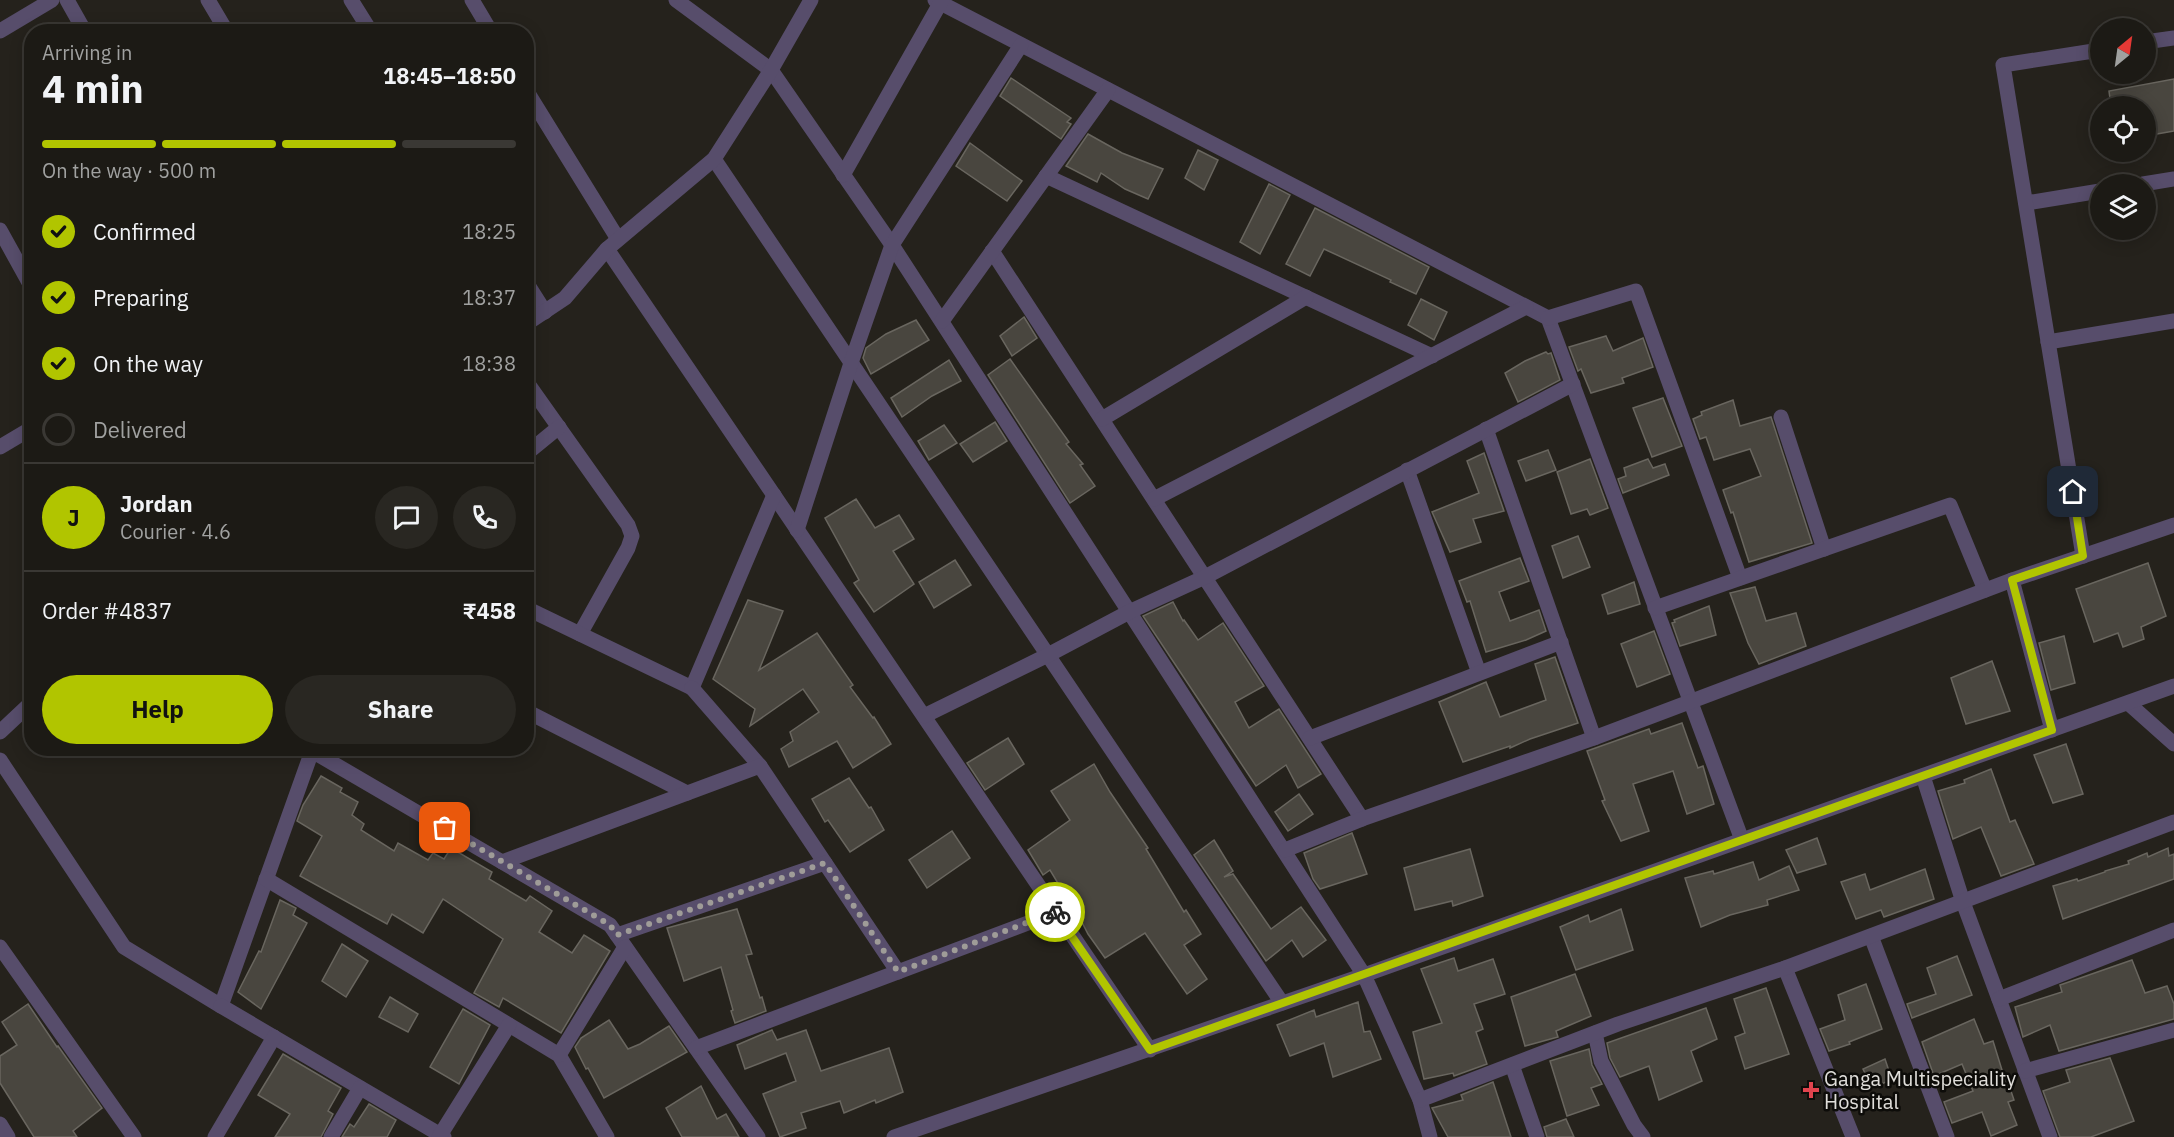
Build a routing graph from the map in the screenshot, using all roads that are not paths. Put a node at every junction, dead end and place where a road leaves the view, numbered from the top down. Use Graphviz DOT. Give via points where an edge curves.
graph roads {
  1 [pos="52,0"];
  2 [pos="67,0"];
  3 [pos="208,0"];
  4 [pos="351,0"];
  5 [pos="472,0"];
  6 [pos="676,0"];
  7 [pos="811,0"];
  8 [pos="939,1"];
  9 [pos="80,24"];
  10 [pos="222,24"];
  11 [pos="366,24"];
  12 [pos="486,24"];
  13 [pos="0,31"];
  14 [pos="2174,38"];
  15 [pos="2156,40"];
  16 [pos="1022,45"];
  17 [pos="2090,52"];
  18 [pos="771,70"];
  19 [pos="1108,90"];
  20 [pos="534,104"];
  21 [pos="714,159"];
  22 [pos="843,175"];
  23 [pos="1046,176"];
  24 [pos="2174,179"];
  25 [pos="2156,182"];
  26 [pos="2090,193"];
  27 [pos="2026,203"];
  28 [pos="0,230"];
  29 [pos="612,244"];
  30 [pos="892,245"];
  31 [pos="992,251"];
  32 [pos="24,274"];
  33 [pos="534,295"];
  34 [pos="1306,297"];
  35 [pos="1526,307"];
  36 [pos="545,312"];
  37 [pos="1548,318"];
  38 [pos="534,319"];
  39 [pos="942,321"];
  40 [pos="2174,321"];
  41 [pos="2048,342"];
  42 [pos="1432,356"];
  43 [pos="851,363"];
  44 [pos="1572,384"];
  45 [pos="534,392"];
  46 [pos="1781,417"];
  47 [pos="1102,419"];
  48 [pos="559,427"];
  49 [pos="1486,429"];
  50 [pos="24,433"];
  51 [pos="0,447"];
  52 [pos="534,447"];
  53 [pos="1407,470"];
  54 [pos="774,495"];
  55 [pos="1154,499"];
  56 [pos="2174,525"];
  57 [pos="797,530"];
  58 [pos="1824,549"];
  59 [pos="2083,556"];
  60 [pos="1205,577"];
  61 [pos="1740,578"];
  62 [pos="2012,580"];
  63 [pos="1984,591"];
  64 [pos="1655,608"];
  65 [pos="1131,611"];
  66 [pos="534,612"];
  67 [pos="580,634"];
  68 [pos="1561,642"];
  69 [pos="1048,655"];
  70 [pos="1479,673"];
  71 [pos="2174,686"];
  72 [pos="692,688"];
  73 [pos="1690,702"];
  74 [pos="2128,703"];
  75 [pos="24,710"];
  76 [pos="534,715"];
  77 [pos="924,716"];
  78 [pos="2052,730"];
  79 [pos="0,732"];
  80 [pos="1310,738"];
  81 [pos="1594,738"];
  82 [pos="2174,744"];
  83 [pos="309,756"];
  84 [pos="323,756"];
  85 [pos="0,760"];
  86 [pos="760,766"];
  87 [pos="1923,776"];
  88 [pos="687,793"];
  89 [pos="1362,819"];
  90 [pos="2174,822"];
  91 [pos="1742,840"];
  92 [pos="1285,850"];
  93 [pos="502,862"];
  94 [pos="825,863"];
  95 [pos="266,879"];
  96 [pos="1964,902"];
  97 [pos="1056,912"];
  98 [pos="2174,930"];
  99 [pos="1871,936"];
  100 [pos="621,941"];
  101 [pos="0,947"];
  102 [pos="1785,968"];
  103 [pos="898,972"];
  104 [pos="1364,975"];
  105 [pos="1999,999"];
  106 [pos="1282,1002"];
  107 [pos="221,1006"];
  108 [pos="508,1024"];
  109 [pos="2174,1030"];
  110 [pos="1595,1033"];
  111 [pos="274,1037"];
  112 [pos="696,1048"];
  113 [pos="1150,1050"];
  114 [pos="559,1055"];
  115 [pos="1512,1065"];
  116 [pos="2025,1071"];
  117 [pos="360,1088"];
  118 [pos="1420,1100"];
  119 [pos="0,1124"];
  120 [pos="441,1136"];
  121 [pos="8,1137"];
  122 [pos="134,1137"];
  123 [pos="215,1137"];
  124 [pos="331,1137"];
  125 [pos="607,1137"];
  126 [pos="758,1137"];
  127 [pos="894,1137"];
  128 [pos="1430,1137"];
  129 [pos="1537,1137"];
  130 [pos="1643,1137"];
  131 [pos="1852,1137"];
  132 [pos="1947,1137"];
  133 [pos="2050,1137"];
  1 -- 13 [label="street"];
  2 -- 9 [label="street"];
  3 -- 10 [label="street"];
  4 -- 11 [label="street"];
  5 -- 12 [label="street"];
  6 -- 18 [label="street"];
  7 -- 18 [label="street"];
  8 -- 16 [label="street"];
  8 -- 22 [label="street"];
  14 -- 15 [label="street"];
  16 -- 19 [label="street"];
  16 -- 30 [label="street"];
  17 -- 27 [label="street" via="2003,65"];
  18 -- 21 [label="street"];
  18 -- 22 [label="street"];
  19 -- 23 [label="street"];
  19 -- 35 [label="street"];
  20 -- 29 [label="street"];
  21 -- 29 [label="street"];
  21 -- 43 [label="street"];
  22 -- 30 [label="street"];
  23 -- 31 [label="street"];
  23 -- 34 [label="street"];
  24 -- 25 [label="street"];
  26 -- 27 [label="street"];
  27 -- 41 [label="street"];
  28 -- 32 [label="street"];
  29 -- 36 [label="street" via="565,298"];
  29 -- 54 [label="street"];
  30 -- 39 [label="street"];
  30 -- 43 [label="street"];
  31 -- 39 [label="street"];
  31 -- 47 [label="street"];
  33 -- 36 [label="street"];
  34 -- 42 [label="street"];
  34 -- 47 [label="street"];
  35 -- 37 [label="street"];
  35 -- 42 [label="street"];
  36 -- 38 [label="street"];
  37 -- 44 [label="street"];
  37 -- 61 [label="street" via="1636,291"];
  39 -- 65 [label="street"];
  40 -- 41 [label="street"];
  41 -- 59 [label="street"];
  42 -- 55 [label="street"];
  43 -- 57 [label="street"];
  43 -- 69 [label="street"];
  44 -- 49 [label="street"];
  44 -- 64 [label="street"];
  45 -- 48 [label="street"];
  46 -- 58 [label="street"];
  47 -- 55 [label="street"];
  48 -- 52 [label="street"];
  48 -- 67 [label="street" via="632,536"];
  49 -- 53 [label="street"];
  49 -- 68 [label="street"];
  50 -- 51 [label="street"];
  53 -- 60 [label="street"];
  53 -- 70 [label="street"];
  54 -- 57 [label="street"];
  54 -- 72 [label="street"];
  55 -- 60 [label="street"];
  56 -- 59 [label="street"];
  57 -- 77 [label="street"];
  58 -- 61 [label="street"];
  58 -- 63 [label="street" via="1950,505"];
  59 -- 62 [label="street"];
  60 -- 65 [label="street"];
  60 -- 80 [label="street"];
  61 -- 64 [label="street"];
  62 -- 63 [label="street"];
  62 -- 78 [label="street"];
  63 -- 73 [label="street"];
  64 -- 73 [label="street"];
  65 -- 69 [label="street"];
  65 -- 92 [label="street"];
  66 -- 67 [label="street"];
  67 -- 72 [label="street"];
  68 -- 70 [label="street"];
  68 -- 81 [label="street"];
  69 -- 77 [label="street"];
  69 -- 106 [label="street"];
  70 -- 80 [label="street"];
  71 -- 74 [label="street"];
  72 -- 86 [label="street"];
  73 -- 81 [label="street"];
  73 -- 91 [label="street"];
  74 -- 78 [label="street"];
  74 -- 82 [label="street"];
  75 -- 79 [label="street"];
  76 -- 88 [label="street"];
  77 -- 97 [label="street"];
  78 -- 87 [label="street"];
  80 -- 89 [label="street"];
  81 -- 89 [label="street"];
  83 -- 95 [label="street"];
  84 -- 93 [label="street"];
  85 -- 107 [label="street" via="124,947"];
  86 -- 88 [label="street"];
  86 -- 94 [label="street"];
  87 -- 91 [label="street"];
  87 -- 96 [label="street"];
  88 -- 93 [label="street"];
  89 -- 92 [label="street"];
  90 -- 96 [label="street"];
  91 -- 104 [label="street"];
  92 -- 104 [label="street"];
  93 -- 100 [label="street" via="610,925"];
  94 -- 100 [label="street"];
  94 -- 103 [label="street"];
  95 -- 107 [label="street"];
  95 -- 108 [label="street"];
  96 -- 99 [label="street"];
  96 -- 105 [label="street"];
  97 -- 103 [label="street"];
  97 -- 113 [label="street"];
  98 -- 105 [label="street"];
  99 -- 102 [label="street"];
  99 -- 132 [label="street"];
  100 -- 112 [label="street"];
  100 -- 114 [label="street"];
  101 -- 122 [label="street"];
  102 -- 110 [label="street"];
  102 -- 131 [label="street"];
  103 -- 112 [label="street"];
  104 -- 106 [label="street"];
  104 -- 118 [label="street"];
  105 -- 116 [label="street"];
  106 -- 113 [label="street"];
  107 -- 111 [label="street"];
  108 -- 114 [label="street"];
  108 -- 120 [label="street"];
  109 -- 116 [label="street"];
  110 -- 115 [label="street"];
  110 -- 130 [label="street" via="1601,1061"];
  111 -- 117 [label="street"];
  111 -- 123 [label="street"];
  112 -- 126 [label="street"];
  113 -- 127 [label="street"];
  114 -- 125 [label="street"];
  115 -- 118 [label="street"];
  115 -- 129 [label="street"];
  116 -- 133 [label="street"];
  117 -- 120 [label="street"];
  117 -- 124 [label="street"];
  118 -- 128 [label="street"];
  119 -- 121 [label="street"];
}
